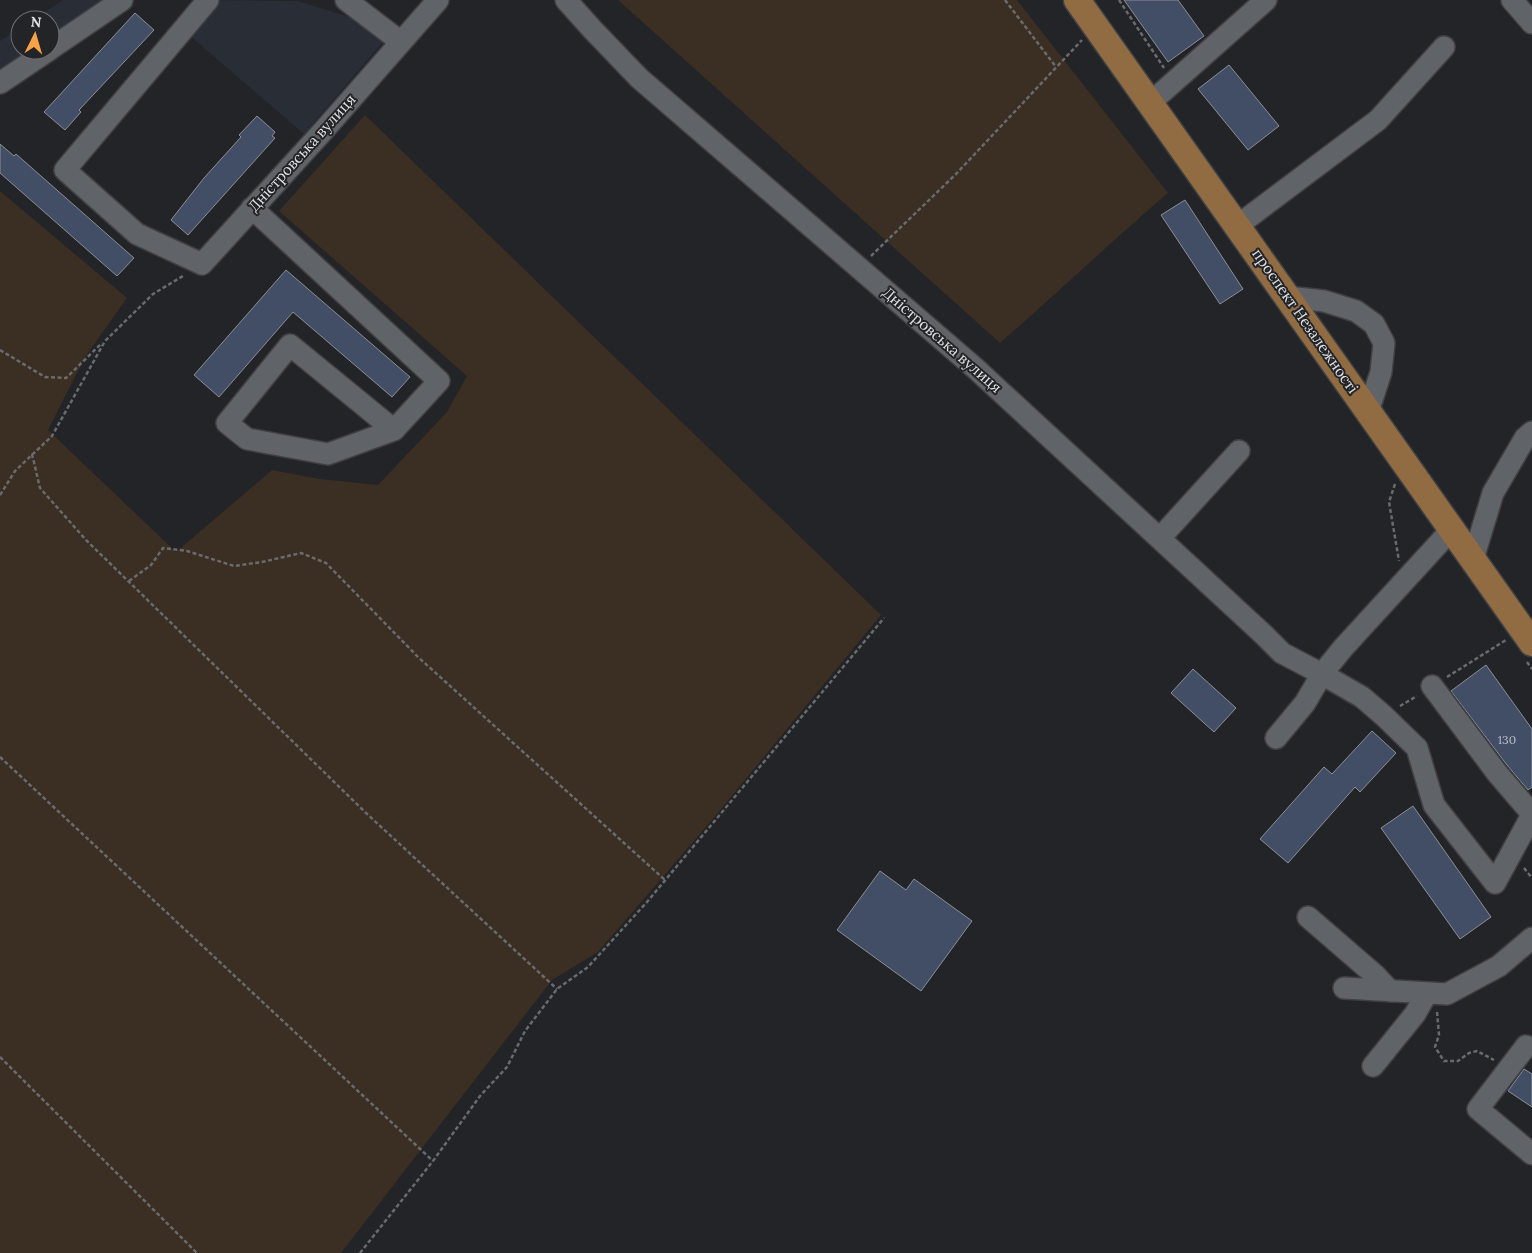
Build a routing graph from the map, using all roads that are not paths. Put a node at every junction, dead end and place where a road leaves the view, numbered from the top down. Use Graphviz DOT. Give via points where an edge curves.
graph roads {
  1 [pos="122,0"];
  2 [pos="208,0"];
  3 [pos="346,0"];
  4 [pos="438,0"];
  5 [pos="566,0"];
  6 [pos="1077,0"];
  7 [pos="1266,0"];
  8 [pos="1512,0"];
  9 [pos="1532,23"];
  10 [pos="401,42"];
  11 [pos="60,43"];
  12 [pos="1444,47"];
  13 [pos="35,60"];
  14 [pos="0,84"];
  15 [pos="1150,103"];
  16 [pos="252,208"];
  17 [pos="1237,226"];
  18 [pos="1287,296"];
  19 [pos="1368,412"];
  20 [pos="394,430"];
  21 [pos="1532,432"];
  22 [pos="1239,451"];
  23 [pos="1452,529"];
  24 [pos="1160,538"];
  25 [pos="1472,559"];
  26 [pos="1532,643"];
  27 [pos="1322,674"];
  28 [pos="1432,686"];
  29 [pos="1276,738"];
  30 [pos="1532,815"];
  31 [pos="1308,917"];
  32 [pos="1532,938"];
  33 [pos="1344,988"];
  34 [pos="1390,991"];
  35 [pos="1431,993"];
  36 [pos="1530,1047"];
  37 [pos="1373,1066"];
  38 [pos="1532,1154"];
  1 -- 11 [label="street"];
  2 -- 16 [label="street, Дністровська вулиця" via="64,170 137,234 202,264"];
  3 -- 10 [label="street"];
  4 -- 10 [label="street, Дністровська вулиця"];
  5 -- 24 [label="street, Дністровська вулиця" via="639,78 975,368"];
  6 -- 15 [label="main road, проспект Незалежності"];
  7 -- 15 [label="street"];
  8 -- 9 [label="street"];
  10 -- 16 [label="street, Дністровська вулиця"];
  12 -- 17 [label="street" via="1378,120"];
  13 -- 14 [label="street"];
  15 -- 17 [label="main road, проспект Незалежності"];
  16 -- 20 [label="street" via="440,381"];
  17 -- 18 [label="main road, проспект Незалежності"];
  18 -- 19 [label="main road, проспект Незалежності"];
  18 -- 19 [label="street" via="1324,301 1356,312 1374,324 1384,343 1381,372"];
  19 -- 23 [label="main road, проспект Незалежності"];
  20 -- 20 [label="street" via="328,454 247,439 227,423 290,345"];
  21 -- 25 [label="street" via="1525,438 1493,493"];
  22 -- 24 [label="street"];
  23 -- 25 [label="main road, проспект Незалежності"];
  23 -- 27 [label="street"];
  24 -- 27 [label="street, Дністровська вулиця" via="1282,653"];
  25 -- 26 [label="main road, проспект Незалежності"];
  27 -- 29 [label="street" via="1305,703"];
  27 -- 30 [label="street, Дністровська вулиця" via="1362,698 1417,748 1434,805 1495,883"];
  28 -- 30 [label="street"];
  31 -- 34 [label="street"];
  32 -- 35 [label="street" via="1499,966 1447,994"];
  33 -- 34 [label="street"];
  34 -- 35 [label="street"];
  35 -- 37 [label="street"];
  36 -- 38 [label="street" via="1478,1109"];
}
